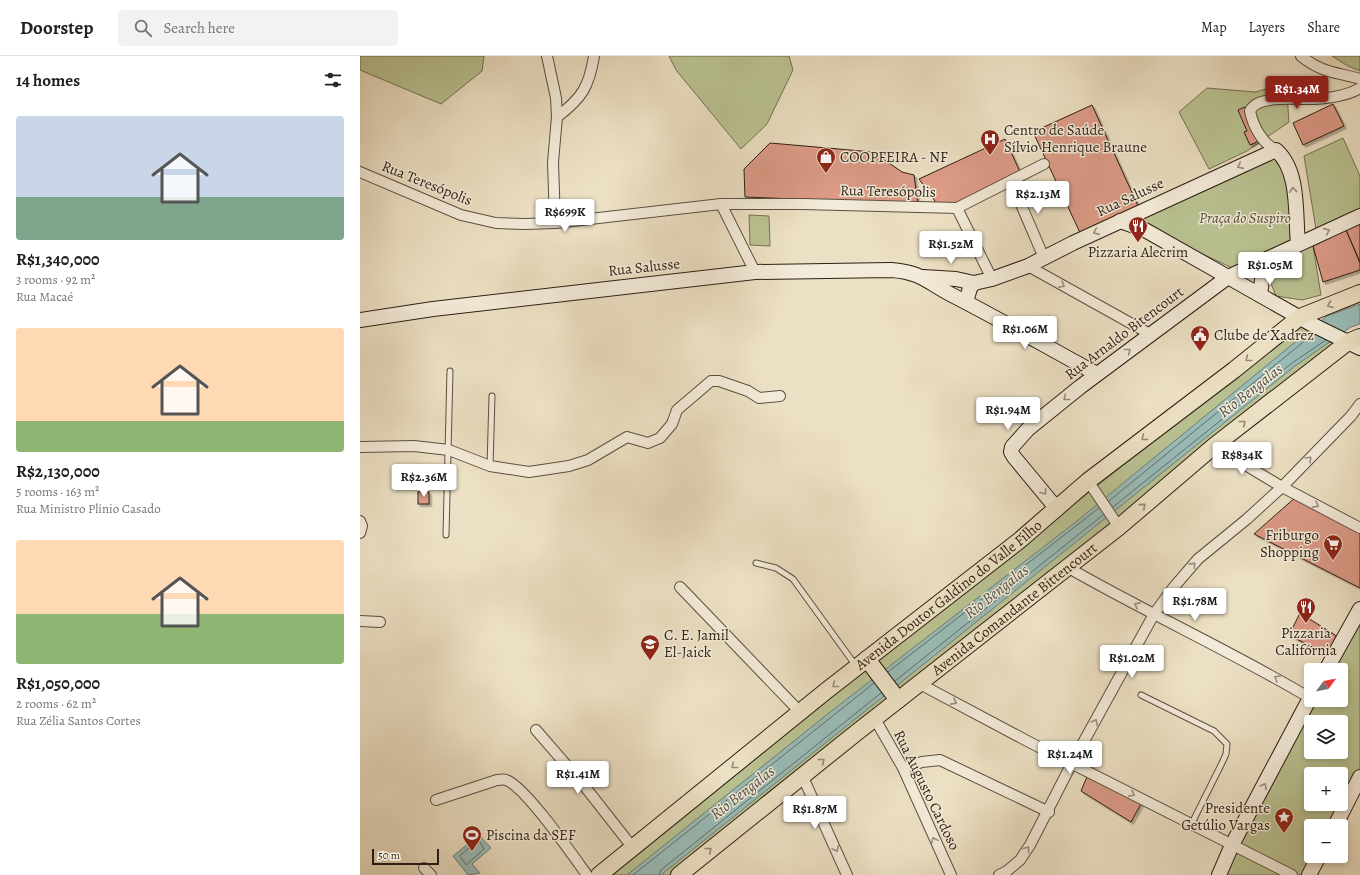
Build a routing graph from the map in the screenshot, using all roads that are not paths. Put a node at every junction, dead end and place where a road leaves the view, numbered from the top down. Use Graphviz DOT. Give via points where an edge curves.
graph roads {
  1 [pos="547,56"];
  2 [pos="594,56"];
  3 [pos="1301,56"];
  4 [pos="1360,79"];
  5 [pos="1360,88"];
  6 [pos="557,117"];
  7 [pos="1276,150"];
  8 [pos="1044,164"];
  9 [pos="360,172"];
  10 [pos="1011,181"];
  11 [pos="721,204"];
  12 [pos="957,208"];
  13 [pos="1360,216"];
  14 [pos="1120,221"];
  15 [pos="555,223"];
  16 [pos="1298,243"];
  17 [pos="1044,258"];
  18 [pos="1261,263"];
  19 [pos="1028,266"];
  20 [pos="755,272"];
  21 [pos="923,277"];
  22 [pos="1228,277"];
  23 [pos="992,279"];
  24 [pos="974,283"];
  25 [pos="1360,293"];
  26 [pos="1260,295"];
  27 [pos="966,302"];
  28 [pos="363,319"];
  29 [pos="1305,320"];
  30 [pos="1150,334"];
  31 [pos="1352,341"];
  32 [pos="450,372"];
  33 [pos="1097,374"];
  34 [pos="492,396"];
  35 [pos="780,396"];
  36 [pos="1360,404"];
  37 [pos="1214,446"];
  38 [pos="360,447"];
  39 [pos="449,450"];
  40 [pos="490,466"];
  41 [pos="1088,481"];
  42 [pos="1282,487"];
  43 [pos="1057,509"];
  44 [pos="360,521"];
  45 [pos="1119,526"];
  46 [pos="1360,528"];
  47 [pos="360,533"];
  48 [pos="446,535"];
  49 [pos="756,563"];
  50 [pos="1067,567"];
  51 [pos="680,588"];
  52 [pos="1360,609"];
  53 [pos="1154,614"];
  54 [pos="360,621"];
  55 [pos="380,622"];
  56 [pos="1330,663"];
  57 [pos="866,665"];
  58 [pos="920,684"];
  59 [pos="1304,693"];
  60 [pos="1141,695"];
  61 [pos="896,697"];
  62 [pos="1306,707"];
  63 [pos="800,712"];
  64 [pos="875,719"];
  65 [pos="536,730"];
  66 [pos="1072,764"];
  67 [pos="903,768"];
  68 [pos="802,775"];
  69 [pos="1360,777"];
  70 [pos="436,800"];
  71 [pos="1049,812"];
  72 [pos="1339,819"];
  73 [pos="1192,823"];
  74 [pos="1232,845"];
  75 [pos="633,848"];
  76 [pos="1315,863"];
  77 [pos="686,872"];
  78 [pos="587,875"];
  79 [pos="599,875"];
  80 [pos="847,875"];
  81 [pos="951,875"];
  82 [pos="999,875"];
  83 [pos="1220,875"];
  84 [pos="1292,875"];
  85 [pos="1309,875"];
  1 -- 6 [label="street" via="556,98"];
  2 -- 6 [label="street" via="583,94"];
  3 -- 4 [label="street" via="1331,73"];
  5 -- 7 [label="street" via="1338,96 1267,100 1254,105 1250,111 1252,119 1263,141"];
  6 -- 15 [label="street" via="553,162"];
  7 -- 14 [label="street, Rua Salusse, one-way"];
  16 -- 7 [label="street, one-way" via="1290,170"];
  8 -- 10 [label="street, Rua Teresópolis"];
  9 -- 15 [label="street, Rua Teresópolis" via="460,215 496,223"];
  10 -- 12 [label="street, Rua Teresópolis"];
  10 -- 17 [label="street"];
  11 -- 12 [label="street, Rua Teresópolis"];
  11 -- 15 [label="street, Rua Teresópolis"];
  11 -- 20 [label="street"];
  12 -- 23 [label="street"];
  16 -- 13 [label="street, Rua Arnaldo Bitencourt, one-way"];
  14 -- 17 [label="street, Rua Salusse, one-way"];
  14 -- 22 [label="street" via="1145,230"];
  16 -- 18 [label="street, Rua Arnaldo Bitencourt"];
  17 -- 19 [label="street, Rua Salusse"];
  18 -- 22 [label="street, Rua Arnaldo Bitencourt"];
  18 -- 26 [label="street" via="1263,272"];
  19 -- 23 [label="street, Rua Salusse"];
  19 -- 30 [label="street, one-way"];
  20 -- 21 [label="street, Rua Salusse" via="880,269 901,270"];
  20 -- 28 [label="street, Rua Salusse"];
  21 -- 24 [label="street"];
  21 -- 27 [label="street"];
  22 -- 26 [label="street"];
  22 -- 30 [label="street, Rua Arnaldo Bitencourt"];
  23 -- 24 [label="street, Rua Salusse"];
  24 -- 27 [label="street"];
  25 -- 29 [label="main road, Avenida Doutor Galdino do Valle Filho, one-way"];
  26 -- 29 [label="street"];
  27 -- 33 [label="street"];
  29 -- 31 [label="street"];
  29 -- 41 [label="main road, Avenida Doutor Galdino do Valle Filho, one-way" via="1234,370"];
  33 -- 30 [label="street, Rua Arnaldo Bitencourt, one-way"];
  37 -- 31 [label="main road, Avenida Comandante Bittencourt, one-way"];
  32 -- 39 [label="lane"];
  33 -- 43 [label="street, Rua Arnaldo Bitencourt, one-way" via="1028,429 1012,447 1014,457"];
  34 -- 40 [label="lane"];
  35 -- 40 [label="street" via="759,398 748,391 719,381 711,381 677,410 672,424 660,438 648,443 627,437 588,460 569,466 529,472"];
  42 -- 36 [label="street, one-way"];
  37 -- 42 [label="street"];
  45 -- 37 [label="main road, Avenida Comandante Bittencourt, one-way"];
  38 -- 39 [label="street" via="414,446"];
  39 -- 40 [label="street"];
  39 -- 48 [label="lane"];
  41 -- 43 [label="main road, Avenida Doutor Galdino do Valle Filho"];
  41 -- 45 [label="street"];
  42 -- 46 [label="street, one-way"];
  53 -- 42 [label="street, one-way" via="1198,559"];
  43 -- 57 [label="main road, Avenida Doutor Galdino do Valle Filho"];
  44 -- 47 [label="street"];
  45 -- 50 [label="main road, Avenida Comandante Bittencourt"];
  49 -- 57 [label="lane" via="776,568 793,579"];
  53 -- 50 [label="street, one-way"];
  50 -- 58 [label="main road, Avenida Comandante Bittencourt"];
  51 -- 63 [label="street"];
  52 -- 56 [label="street"];
  59 -- 53 [label="street, one-way"];
  66 -- 53 [label="street, one-way"];
  54 -- 55 [label="street"];
  57 -- 61 [label="main road"];
  57 -- 63 [label="main road, Avenida Doutor Galdino do Valle Filho, one-way"];
  58 -- 61 [label="main road, Avenida Comandante Bittencourt"];
  58 -- 66 [label="street, one-way"];
  60 -- 73 [label="lane" via="1214,731 1227,744 1226,754"];
  61 -- 64 [label="main road, Avenida Comandante Bittencourt"];
  74 -- 62 [label="street, one-way"];
  63 -- 75 [label="main road, Avenida Doutor Galdino do Valle Filho, one-way"];
  64 -- 67 [label="street, Rua Augusto Cardoso"];
  68 -- 64 [label="main road, Avenida Comandante Bittencourt, one-way"];
  65 -- 75 [label="street"];
  66 -- 71 [label="street"];
  66 -- 73 [label="street, one-way"];
  67 -- 71 [label="street" via="940,760"];
  81 -- 67 [label="street, Rua Augusto Cardoso, one-way"];
  77 -- 68 [label="main road, Avenida Comandante Bittencourt, one-way"];
  68 -- 80 [label="street, one-way"];
  69 -- 72 [label="street"];
  70 -- 78 [label="street" via="497,780 506,780 531,802"];
  82 -- 71 [label="street, one-way" via="1020,860"];
  73 -- 74 [label="street"];
  74 -- 83 [label="street"];
  74 -- 84 [label="street"];
  75 -- 79 [label="main road, Avenida Doutor Galdino do Valle Filho"];
  76 -- 85 [label="street"];
}
